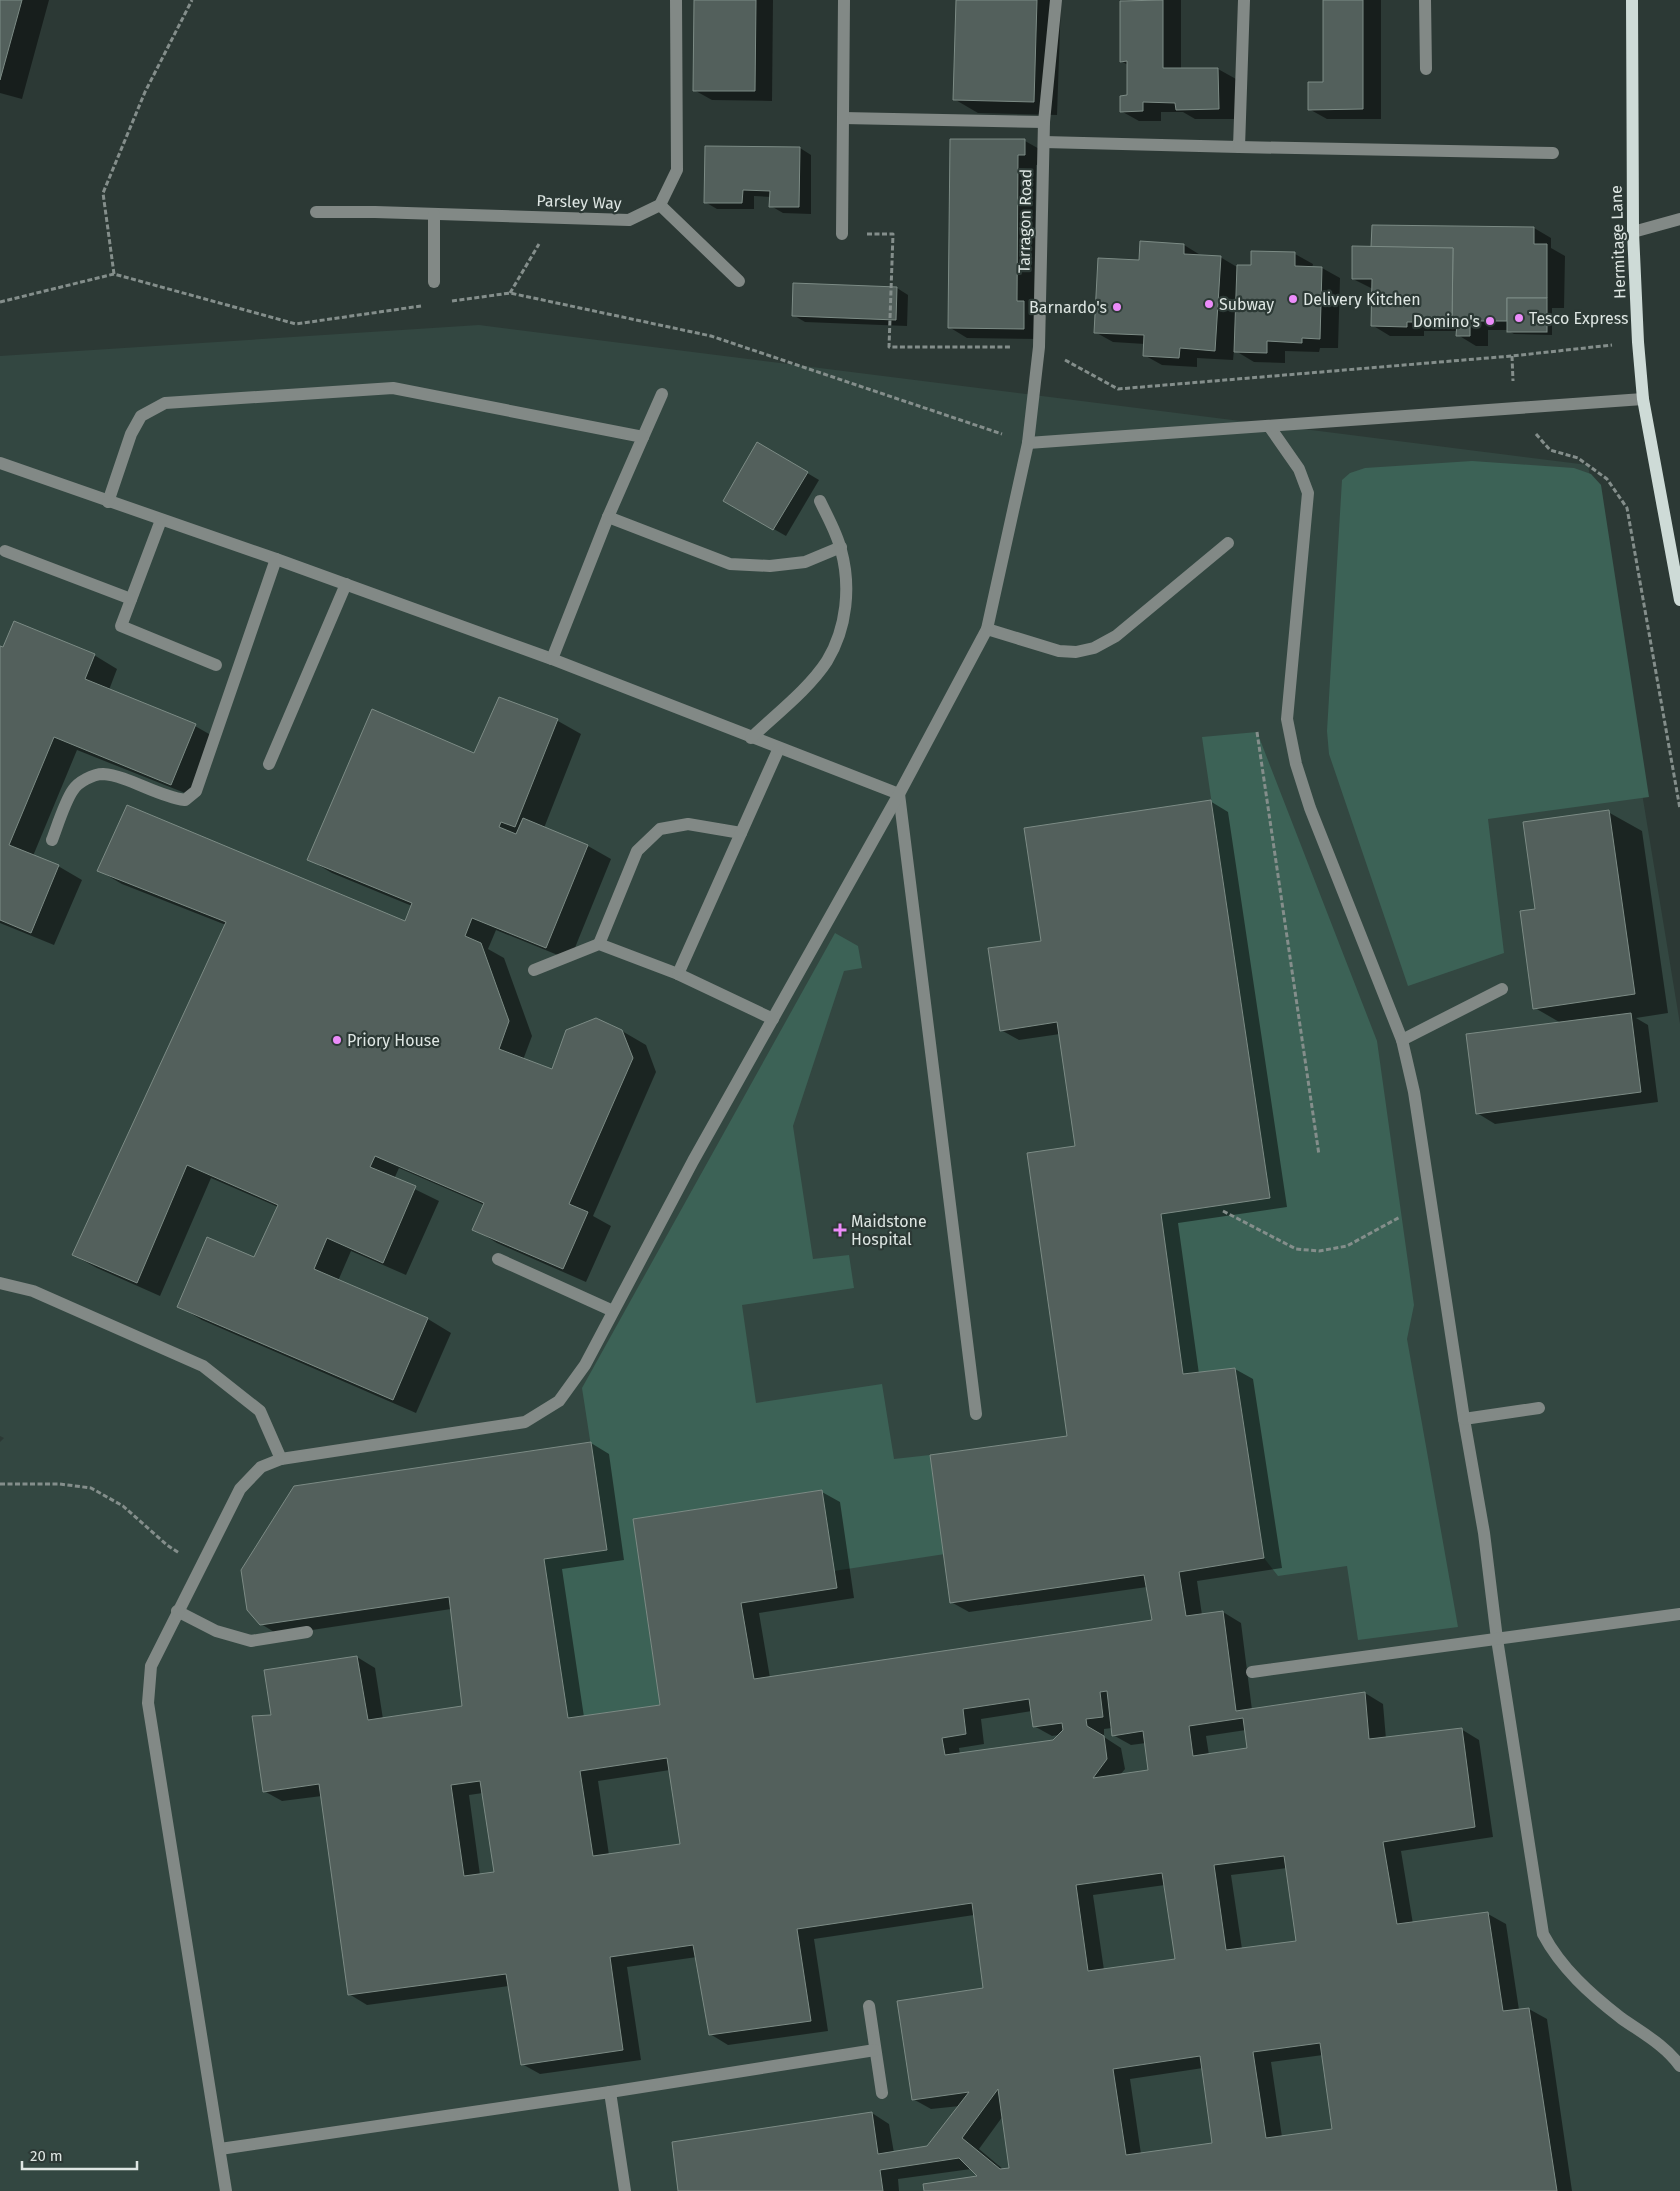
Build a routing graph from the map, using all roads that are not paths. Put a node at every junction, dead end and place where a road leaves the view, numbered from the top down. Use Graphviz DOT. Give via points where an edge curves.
graph roads {
  1 [pos="676,0"];
  2 [pos="844,0"];
  3 [pos="1056,0"];
  4 [pos="1244,0"];
  5 [pos="1426,0"];
  6 [pos="1632,0"];
  7 [pos="1426,69"];
  8 [pos="843,118"];
  9 [pos="1044,122"];
  10 [pos="1044,142"];
  11 [pos="1239,146"];
  12 [pos="1553,153"];
  13 [pos="660,205"];
  14 [pos="316,212"];
  15 [pos="434,214"];
  16 [pos="1680,219"];
  17 [pos="1633,232"];
  18 [pos="842,234"];
  19 [pos="739,281"];
  20 [pos="434,282"];
  21 [pos="662,394"];
  22 [pos="1643,399"];
  23 [pos="1269,426"];
  24 [pos="644,437"];
  25 [pos="1028,443"];
  26 [pos="0,463"];
  27 [pos="820,500"];
  28 [pos="108,502"];
  29 [pos="608,517"];
  30 [pos="162,520"];
  31 [pos="1228,543"];
  32 [pos="841,547"];
  33 [pos="5,551"];
  34 [pos="276,559"];
  35 [pos="346,584"];
  36 [pos="131,599"];
  37 [pos="1680,600"];
  38 [pos="987,630"];
  39 [pos="552,659"];
  40 [pos="216,665"];
  41 [pos="751,738"];
  42 [pos="779,748"];
  43 [pos="269,764"];
  44 [pos="899,794"];
  45 [pos="741,833"];
  46 [pos="52,840"];
  47 [pos="599,944"];
  48 [pos="534,970"];
  49 [pos="678,974"];
  50 [pos="1502,989"];
  51 [pos="773,1019"];
  52 [pos="1402,1040"];
  53 [pos="498,1258"];
  54 [pos="0,1283"];
  55 [pos="613,1311"];
  56 [pos="1539,1408"];
  57 [pos="976,1414"];
  58 [pos="1464,1419"];
  59 [pos="281,1459"];
  60 [pos="177,1611"];
  61 [pos="1680,1614"];
  62 [pos="307,1632"];
  63 [pos="1498,1639"];
  64 [pos="1252,1672"];
  65 [pos="869,2006"];
  66 [pos="875,2050"];
  67 [pos="1680,2066"];
  68 [pos="610,2092"];
  69 [pos="882,2093"];
  70 [pos="220,2149"];
  71 [pos="226,2191"];
  72 [pos="624,2191"];
  1 -- 13 [label="street" via="677,170"];
  2 -- 8 [label="street"];
  3 -- 9 [label="street, Tarragon Road"];
  4 -- 11 [label="street"];
  5 -- 7 [label="street"];
  6 -- 17 [label="main road, Hermitage Lane"];
  8 -- 9 [label="street"];
  8 -- 18 [label="street"];
  9 -- 10 [label="street, Tarragon Road"];
  10 -- 11 [label="street"];
  10 -- 25 [label="street, Tarragon Road" via="1039,347"];
  11 -- 12 [label="street"];
  13 -- 15 [label="street, Parsley Way" via="629,220"];
  13 -- 19 [label="street"];
  14 -- 15 [label="street, Parsley Way"];
  15 -- 20 [label="street"];
  16 -- 17 [label="street"];
  17 -- 22 [label="main road, Hermitage Lane"];
  21 -- 24 [label="street"];
  22 -- 23 [label="street"];
  22 -- 37 [label="main road, Hermitage Lane"];
  23 -- 25 [label="street"];
  23 -- 52 [label="street" via="1299,469 1308,492 1288,719 1296,764 1310,808"];
  24 -- 28 [label="street" via="393,388 165,404 141,416 131,434"];
  24 -- 29 [label="street"];
  25 -- 38 [label="street, Tarragon Road"];
  26 -- 28 [label="street"];
  27 -- 32 [label="street"];
  28 -- 30 [label="street"];
  29 -- 32 [label="street" via="730,564 770,566 805,562"];
  29 -- 39 [label="street"];
  30 -- 34 [label="street"];
  30 -- 36 [label="street"];
  31 -- 38 [label="street" via="1116,636 1094,648 1059,651"];
  32 -- 41 [label="street" via="847,573 846,610 838,640 810,681"];
  33 -- 36 [label="street"];
  34 -- 35 [label="street"];
  34 -- 46 [label="street" via="196,791 184,800 169,798 102,774 86,779 73,790"];
  35 -- 39 [label="street"];
  35 -- 43 [label="street"];
  36 -- 40 [label="street" via="120,626"];
  38 -- 44 [label="street, Tarragon Road"];
  39 -- 41 [label="street"];
  41 -- 42 [label="street"];
  42 -- 44 [label="street"];
  42 -- 45 [label="street"];
  44 -- 51 [label="street, Tarragon Road"];
  44 -- 57 [label="street"];
  45 -- 47 [label="street" via="688,824 660,830 637,851"];
  45 -- 49 [label="street"];
  47 -- 48 [label="street"];
  47 -- 49 [label="street"];
  49 -- 51 [label="street"];
  50 -- 52 [label="street"];
  51 -- 55 [label="street, Tarragon Road"];
  52 -- 58 [label="street" via="1414,1092"];
  53 -- 55 [label="street"];
  54 -- 59 [label="street" via="33,1292 203,1366 260,1411"];
  55 -- 59 [label="street, Tarragon Road" via="584,1365 559,1401 525,1422"];
  56 -- 58 [label="street"];
  58 -- 63 [label="street"];
  59 -- 60 [label="street, Tarragon Road" via="260,1467 240,1489"];
  60 -- 62 [label="street" via="216,1632 251,1640"];
  60 -- 70 [label="street, Tarragon Road" via="151,1666 148,1702"];
  61 -- 63 [label="street"];
  63 -- 64 [label="street"];
  63 -- 67 [label="street" via="1543,1934 1568,1971 1620,2017 1670,2053"];
  65 -- 66 [label="street"];
  66 -- 68 [label="street"];
  66 -- 69 [label="street"];
  68 -- 70 [label="street"];
  68 -- 72 [label="street"];
  70 -- 71 [label="street, Tarragon Road"];
}
